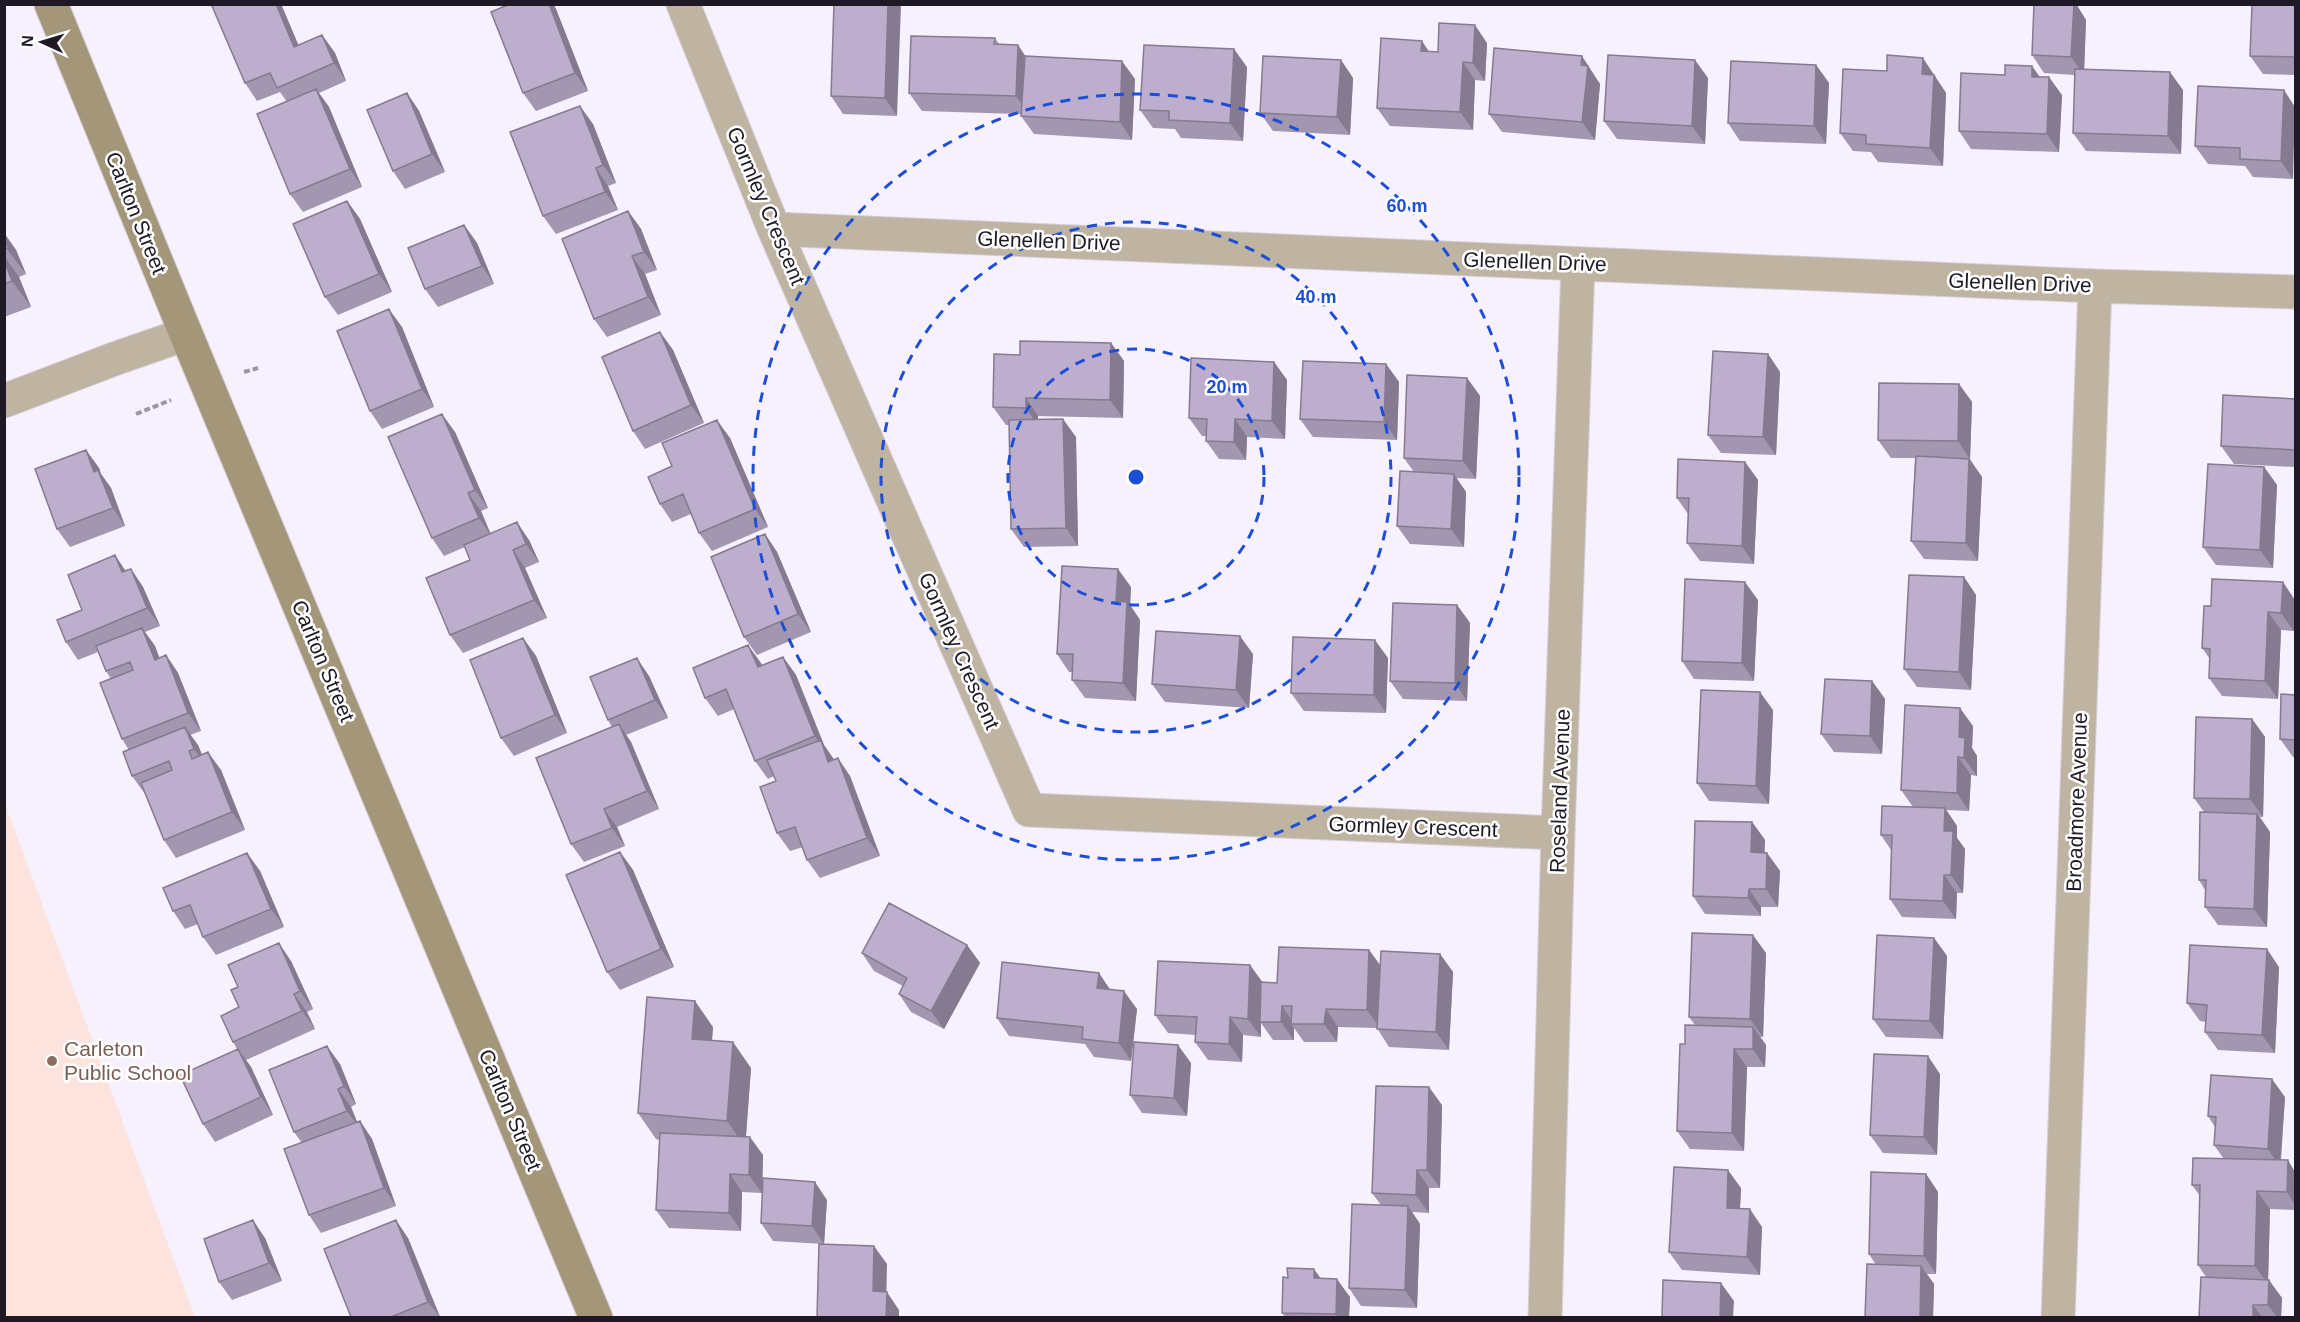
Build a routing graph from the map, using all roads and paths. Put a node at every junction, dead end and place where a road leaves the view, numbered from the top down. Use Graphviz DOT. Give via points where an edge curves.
graph roads {
  1 [pos="51,4"];
  2 [pos="683,4"];
  3 [pos="774,230"];
  4 [pos="1578,264"];
  5 [pos="2096,286"];
  6 [pos="2295,292"];
  7 [pos="186,334"];
  8 [pos="258,368"];
  9 [pos="237,375"];
  10 [pos="172,399"];
  11 [pos="4,401"];
  12 [pos="136,414"];
  13 [pos="1558,833"];
  14 [pos="596,1317"];
  15 [pos="1545,1317"];
  16 [pos="2058,1317"];
  1 -- 7 [label="main road, Carlton Street"];
  2 -- 3 [label="street, Gormley Crescent"];
  3 -- 4 [label="street, Glenellen Drive"];
  3 -- 13 [label="street, Gormley Crescent" via="1029,810"];
  4 -- 5 [label="street, Glenellen Drive"];
  4 -- 13 [label="street, Roseland Avenue"];
  5 -- 6 [label="street, Glenellen Drive"];
  5 -- 16 [label="street, Broadmore Avenue"];
  7 -- 11 [label="street"];
  7 -- 14 [label="main road, Carlton Street"];
  8 -- 9 [label="path"];
  10 -- 12 [label="path"];
  13 -- 15 [label="street, Roseland Avenue"];
}
